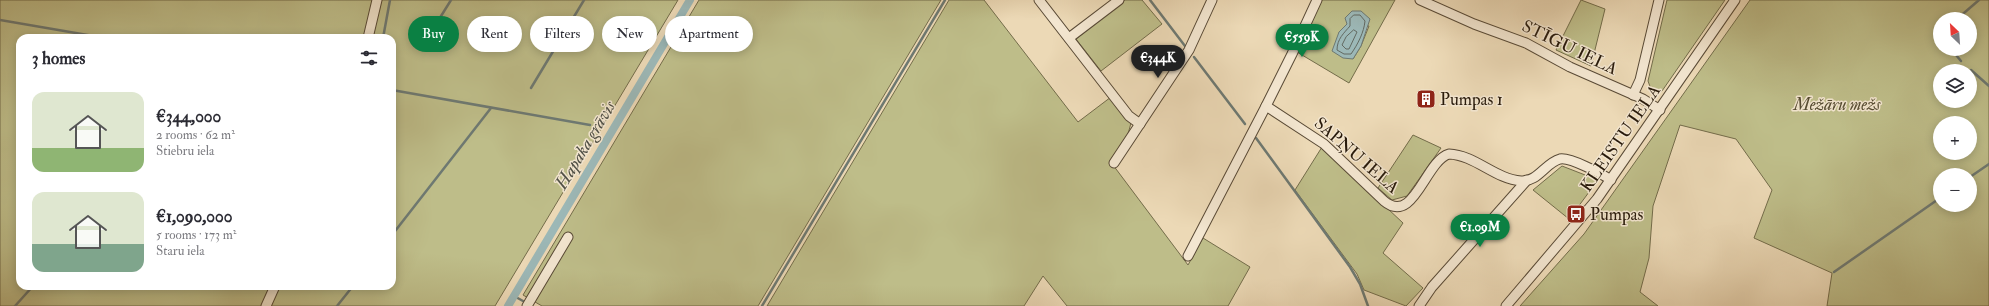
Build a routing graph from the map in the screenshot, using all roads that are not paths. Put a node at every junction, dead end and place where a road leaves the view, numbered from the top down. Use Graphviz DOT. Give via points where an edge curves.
graph roads {
  1 [pos="377,0"];
  2 [pos="1039,0"];
  3 [pos="1119,0"];
  4 [pos="1212,0"];
  5 [pos="1317,0"];
  6 [pos="1420,0"];
  7 [pos="1658,0"];
  8 [pos="1735,0"];
  9 [pos="369,34"];
  10 [pos="1069,38"];
  11 [pos="1633,95"];
  12 [pos="1266,106"];
  13 [pos="1660,110"];
  14 [pos="1140,124"];
  15 [pos="1114,163"];
  16 [pos="1527,180"];
  17 [pos="1611,180"];
  18 [pos="568,238"];
  19 [pos="1188,256"];
  20 [pos="273,290"];
  21 [pos="266,306"];
  22 [pos="527,306"];
  23 [pos="1419,306"];
  24 [pos="1506,306"];
  1 -- 9 [label="street"];
  2 -- 10 [label="street"];
  3 -- 10 [label="street"];
  4 -- 14 [label="street" via="1189,50"];
  5 -- 12 [label="street"];
  6 -- 11 [label="street, STĪGU IELA" via="1474,24 1526,42 1570,67"];
  7 -- 11 [label="street" via="1640,80"];
  8 -- 13 [label="street, KLEISTU IELA"];
  10 -- 14 [label="street" via="1129,116"];
  11 -- 13 [label="street, STĪGU IELA"];
  12 -- 16 [label="street, SAPŅU IELA" via="1319,139 1384,201 1393,206 1402,206 1410,201 1438,162 1449,154 1462,156 1514,180"];
  12 -- 19 [label="street"];
  13 -- 17 [label="street, KLEISTU IELA"];
  14 -- 15 [label="street"];
  16 -- 17 [label="street" via="1562,159"];
  16 -- 23 [label="street" via="1432,287"];
  17 -- 24 [label="street, KLEISTU IELA"];
  18 -- 22 [label="street"];
  20 -- 21 [label="street"];
}
